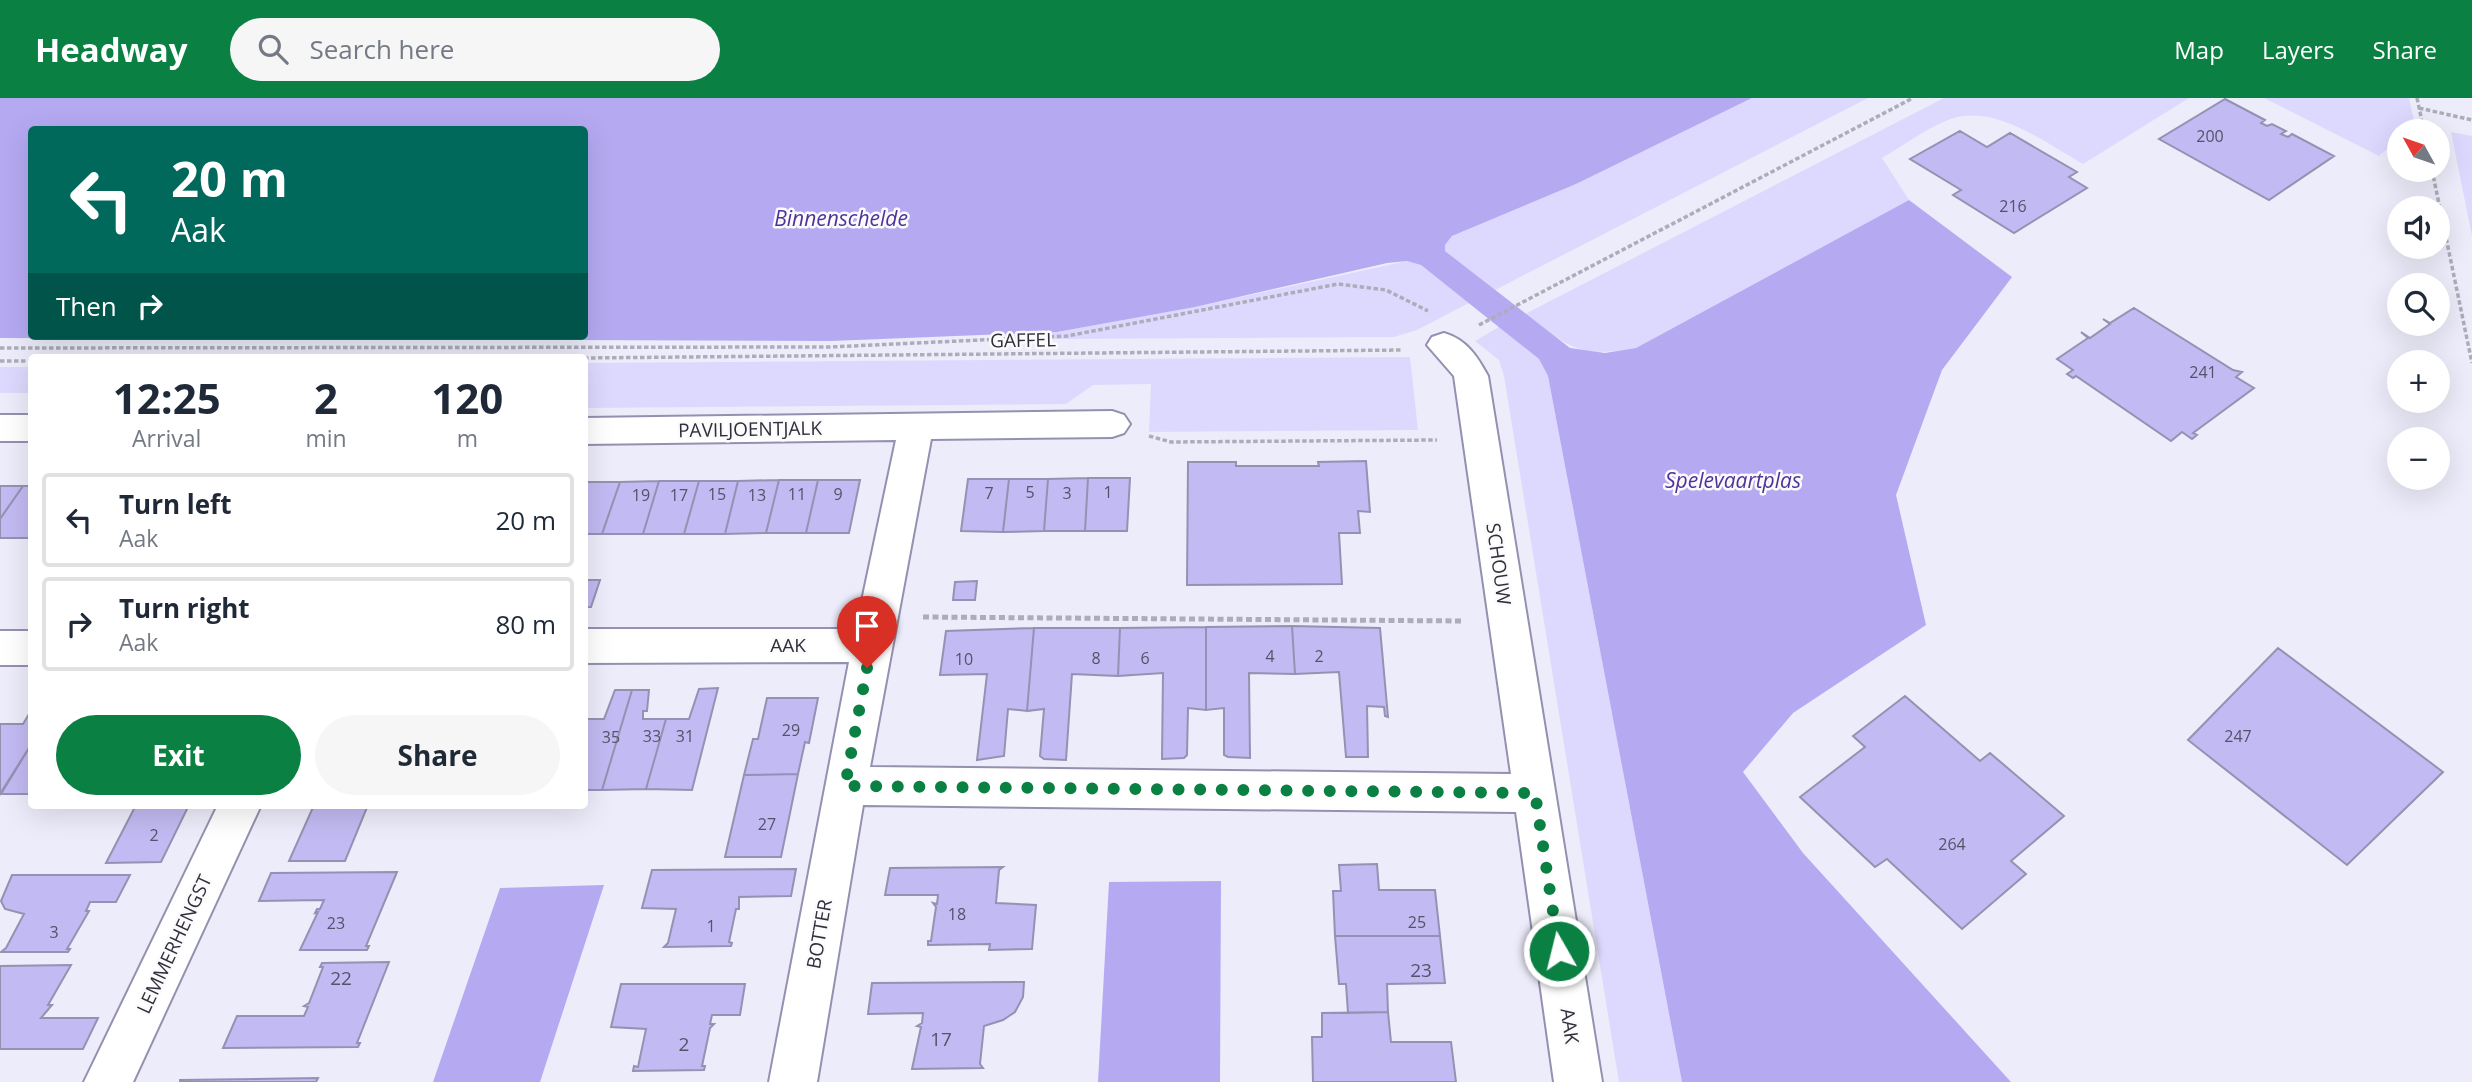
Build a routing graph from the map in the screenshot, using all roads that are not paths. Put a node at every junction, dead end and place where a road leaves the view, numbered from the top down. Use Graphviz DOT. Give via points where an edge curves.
graph roads {
  1 [pos="1451,340"];
  2 [pos="1112,424"];
  3 [pos="916,426"];
  4 [pos="0,428"];
  5 [pos="28,428"];
  6 [pos="588,431"];
  7 [pos="874,631"];
  8 [pos="588,646"];
  9 [pos="0,648"];
  10 [pos="28,648"];
  11 [pos="845,786"];
  12 [pos="1535,793"];
  13 [pos="238,809"];
  14 [pos="108,1082"];
  15 [pos="793,1082"];
  16 [pos="1578,1082"];
  1 -- 12 [label="street, SCHOUW" via="1471,376"];
  2 -- 3 [label="street, PAVILJOENTJALK"];
  3 -- 6 [label="street, PAVILJOENTJALK"];
  3 -- 7 [label="street"];
  4 -- 5 [label="street"];
  7 -- 8 [label="street, AAK"];
  7 -- 11 [label="street"];
  9 -- 10 [label="street"];
  11 -- 12 [label="street"];
  11 -- 15 [label="street, BOTTER"];
  12 -- 16 [label="street, AAK"];
  13 -- 14 [label="street, LEMMERHENGST"];
}
